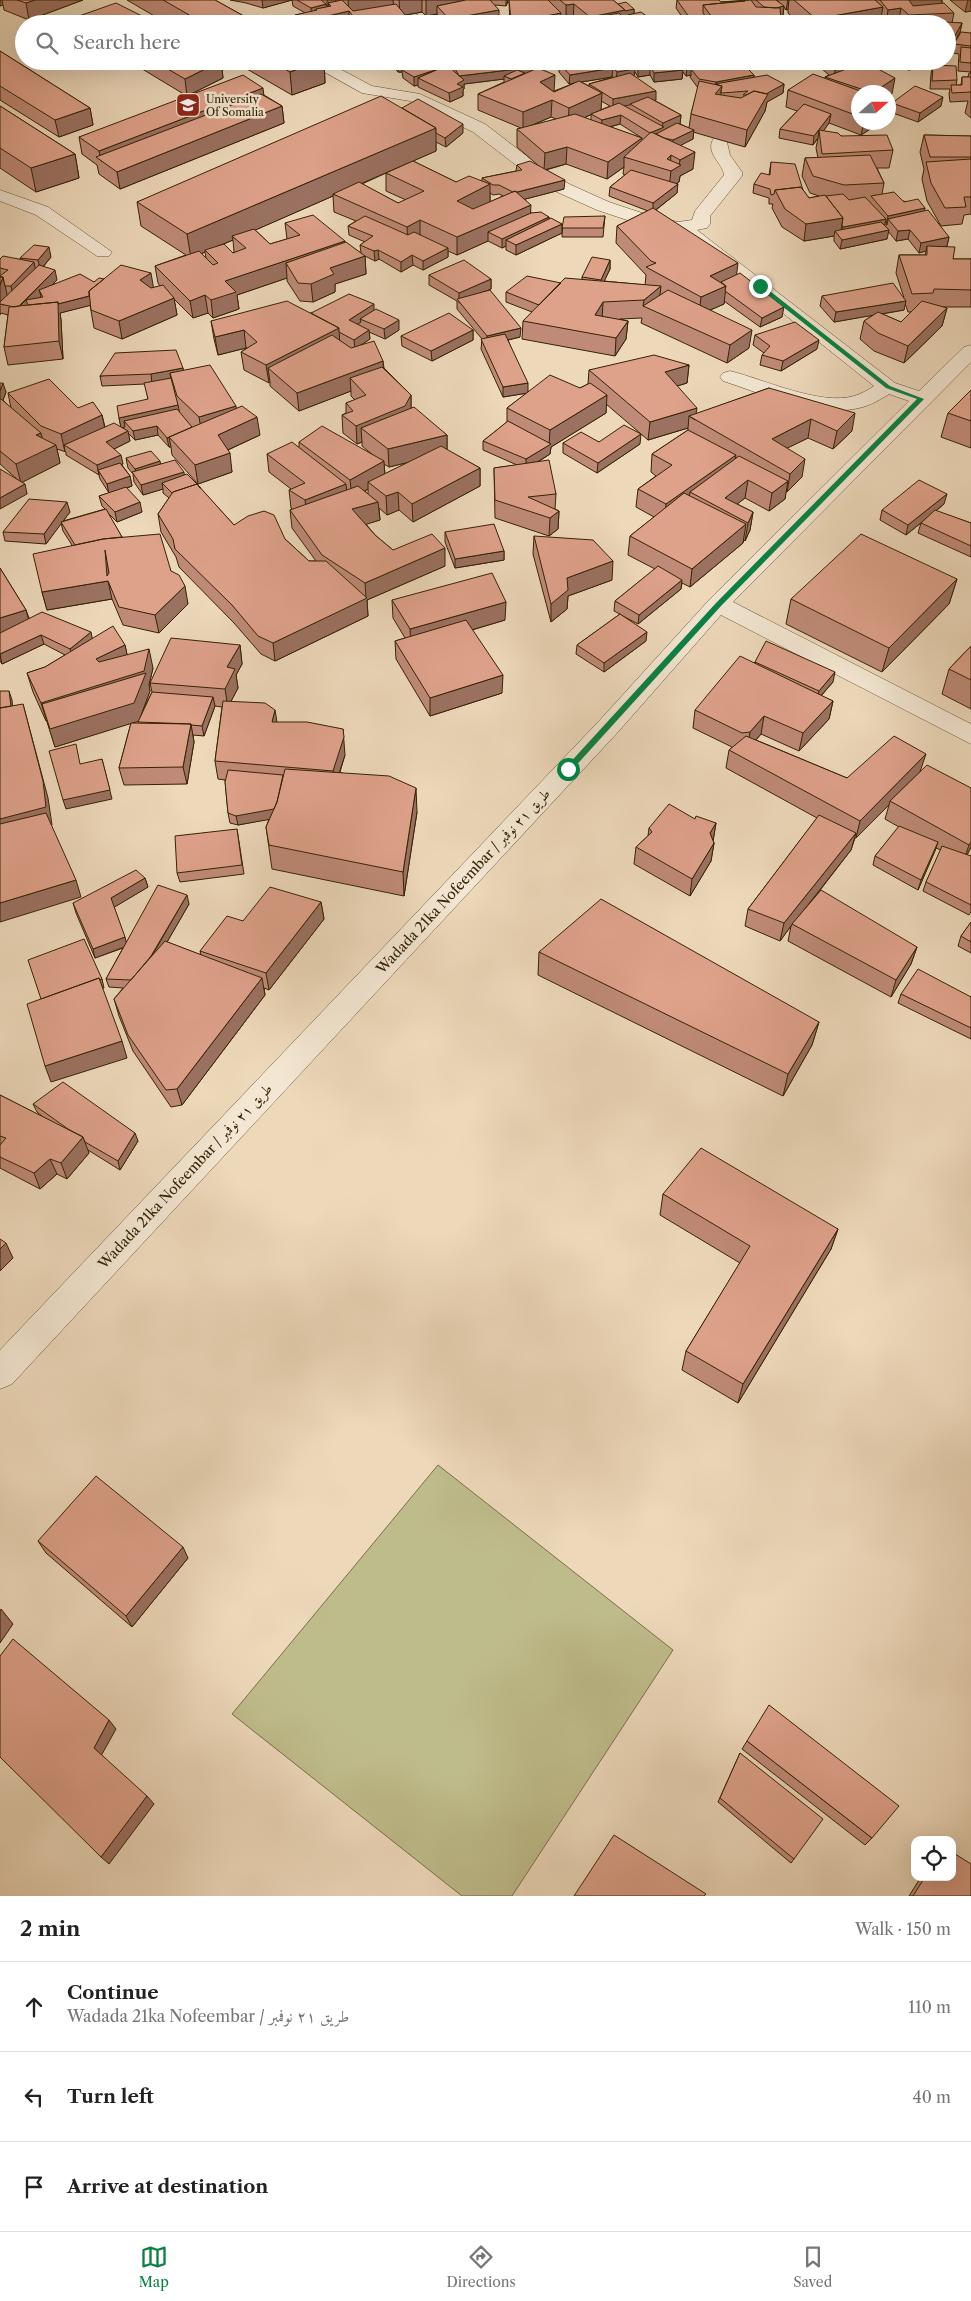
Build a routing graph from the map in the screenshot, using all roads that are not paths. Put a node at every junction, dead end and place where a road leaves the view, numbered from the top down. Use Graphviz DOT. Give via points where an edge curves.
graph roads {
  1 [pos="330,70"];
  2 [pos="720,142"];
  3 [pos="0,195"];
  4 [pos="682,226"];
  5 [pos="102,252"];
  6 [pos="971,351"];
  7 [pos="730,376"];
  8 [pos="888,387"];
  9 [pos="921,399"];
  10 [pos="718,604"];
  11 [pos="971,735"];
  12 [pos="0,1373"];
  1 -- 4 [label="street" via="368,90 414,97 479,128 531,168 563,188 602,206 645,220"];
  2 -- 4 [label="street" via="721,155 733,176 701,215 701,224"];
  3 -- 5 [label="street" via="42,211"];
  4 -- 8 [label="street" via="702,245 771,294"];
  6 -- 9 [label="street, Wadada 21ka Nofeembar / طريق ٢١ نوفمبر"];
  7 -- 8 [label="street" via="818,402 855,403"];
  8 -- 9 [label="street"];
  9 -- 10 [label="street, Wadada 21ka Nofeembar / طريق ٢١ نوفمبر"];
  10 -- 11 [label="street"];
  10 -- 12 [label="street, Wadada 21ka Nofeembar / طريق ٢١ نوفمبر" via="602,733"];
}
